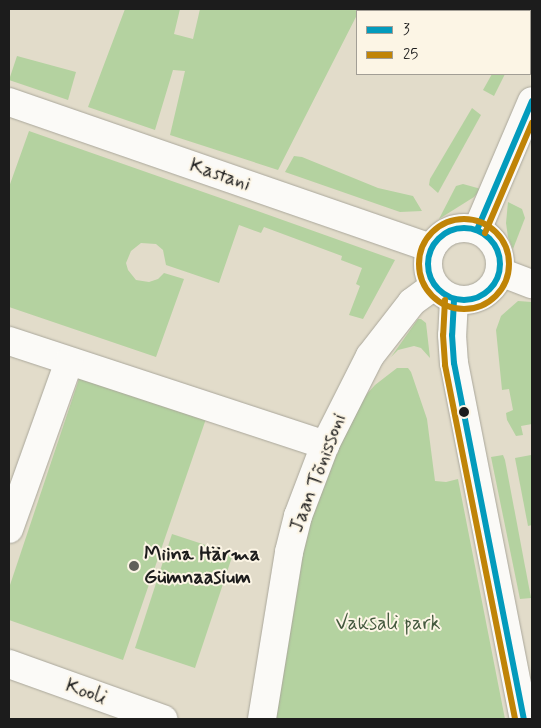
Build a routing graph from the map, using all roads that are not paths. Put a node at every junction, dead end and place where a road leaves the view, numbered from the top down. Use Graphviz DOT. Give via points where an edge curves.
graph roads {
  1 [pos="532,101"];
  2 [pos="9,102"];
  3 [pos="477,230"];
  4 [pos="430,248"];
  5 [pos="500,272"];
  6 [pos="532,284"];
  7 [pos="444,293"];
  8 [pos="9,341"];
  9 [pos="70,361"];
  10 [pos="325,445"];
  11 [pos="9,529"];
  12 [pos="9,664"];
  13 [pos="163,719"];
  14 [pos="262,719"];
  15 [pos="524,719"];
  1 -- 3 [label="street"];
  2 -- 4 [label="street, Kastani"];
  3 -- 4 [label="street" via="454,229 439,237"];
  3 -- 5 [label="street" via="497,248"];
  4 -- 7 [label="street" via="427,264"];
  5 -- 6 [label="street"];
  5 -- 7 [label="street" via="496,282 478,298"];
  7 -- 10 [label="street, Jaan Tõnissoni" via="412,302 370,356"];
  7 -- 15 [label="street" via="454,362"];
  8 -- 9 [label="street"];
  9 -- 10 [label="street"];
  9 -- 11 [label="street"];
  10 -- 14 [label="street, Jaan Tõnissoni" via="296,525"];
  12 -- 13 [label="street, Kooli"];
}
